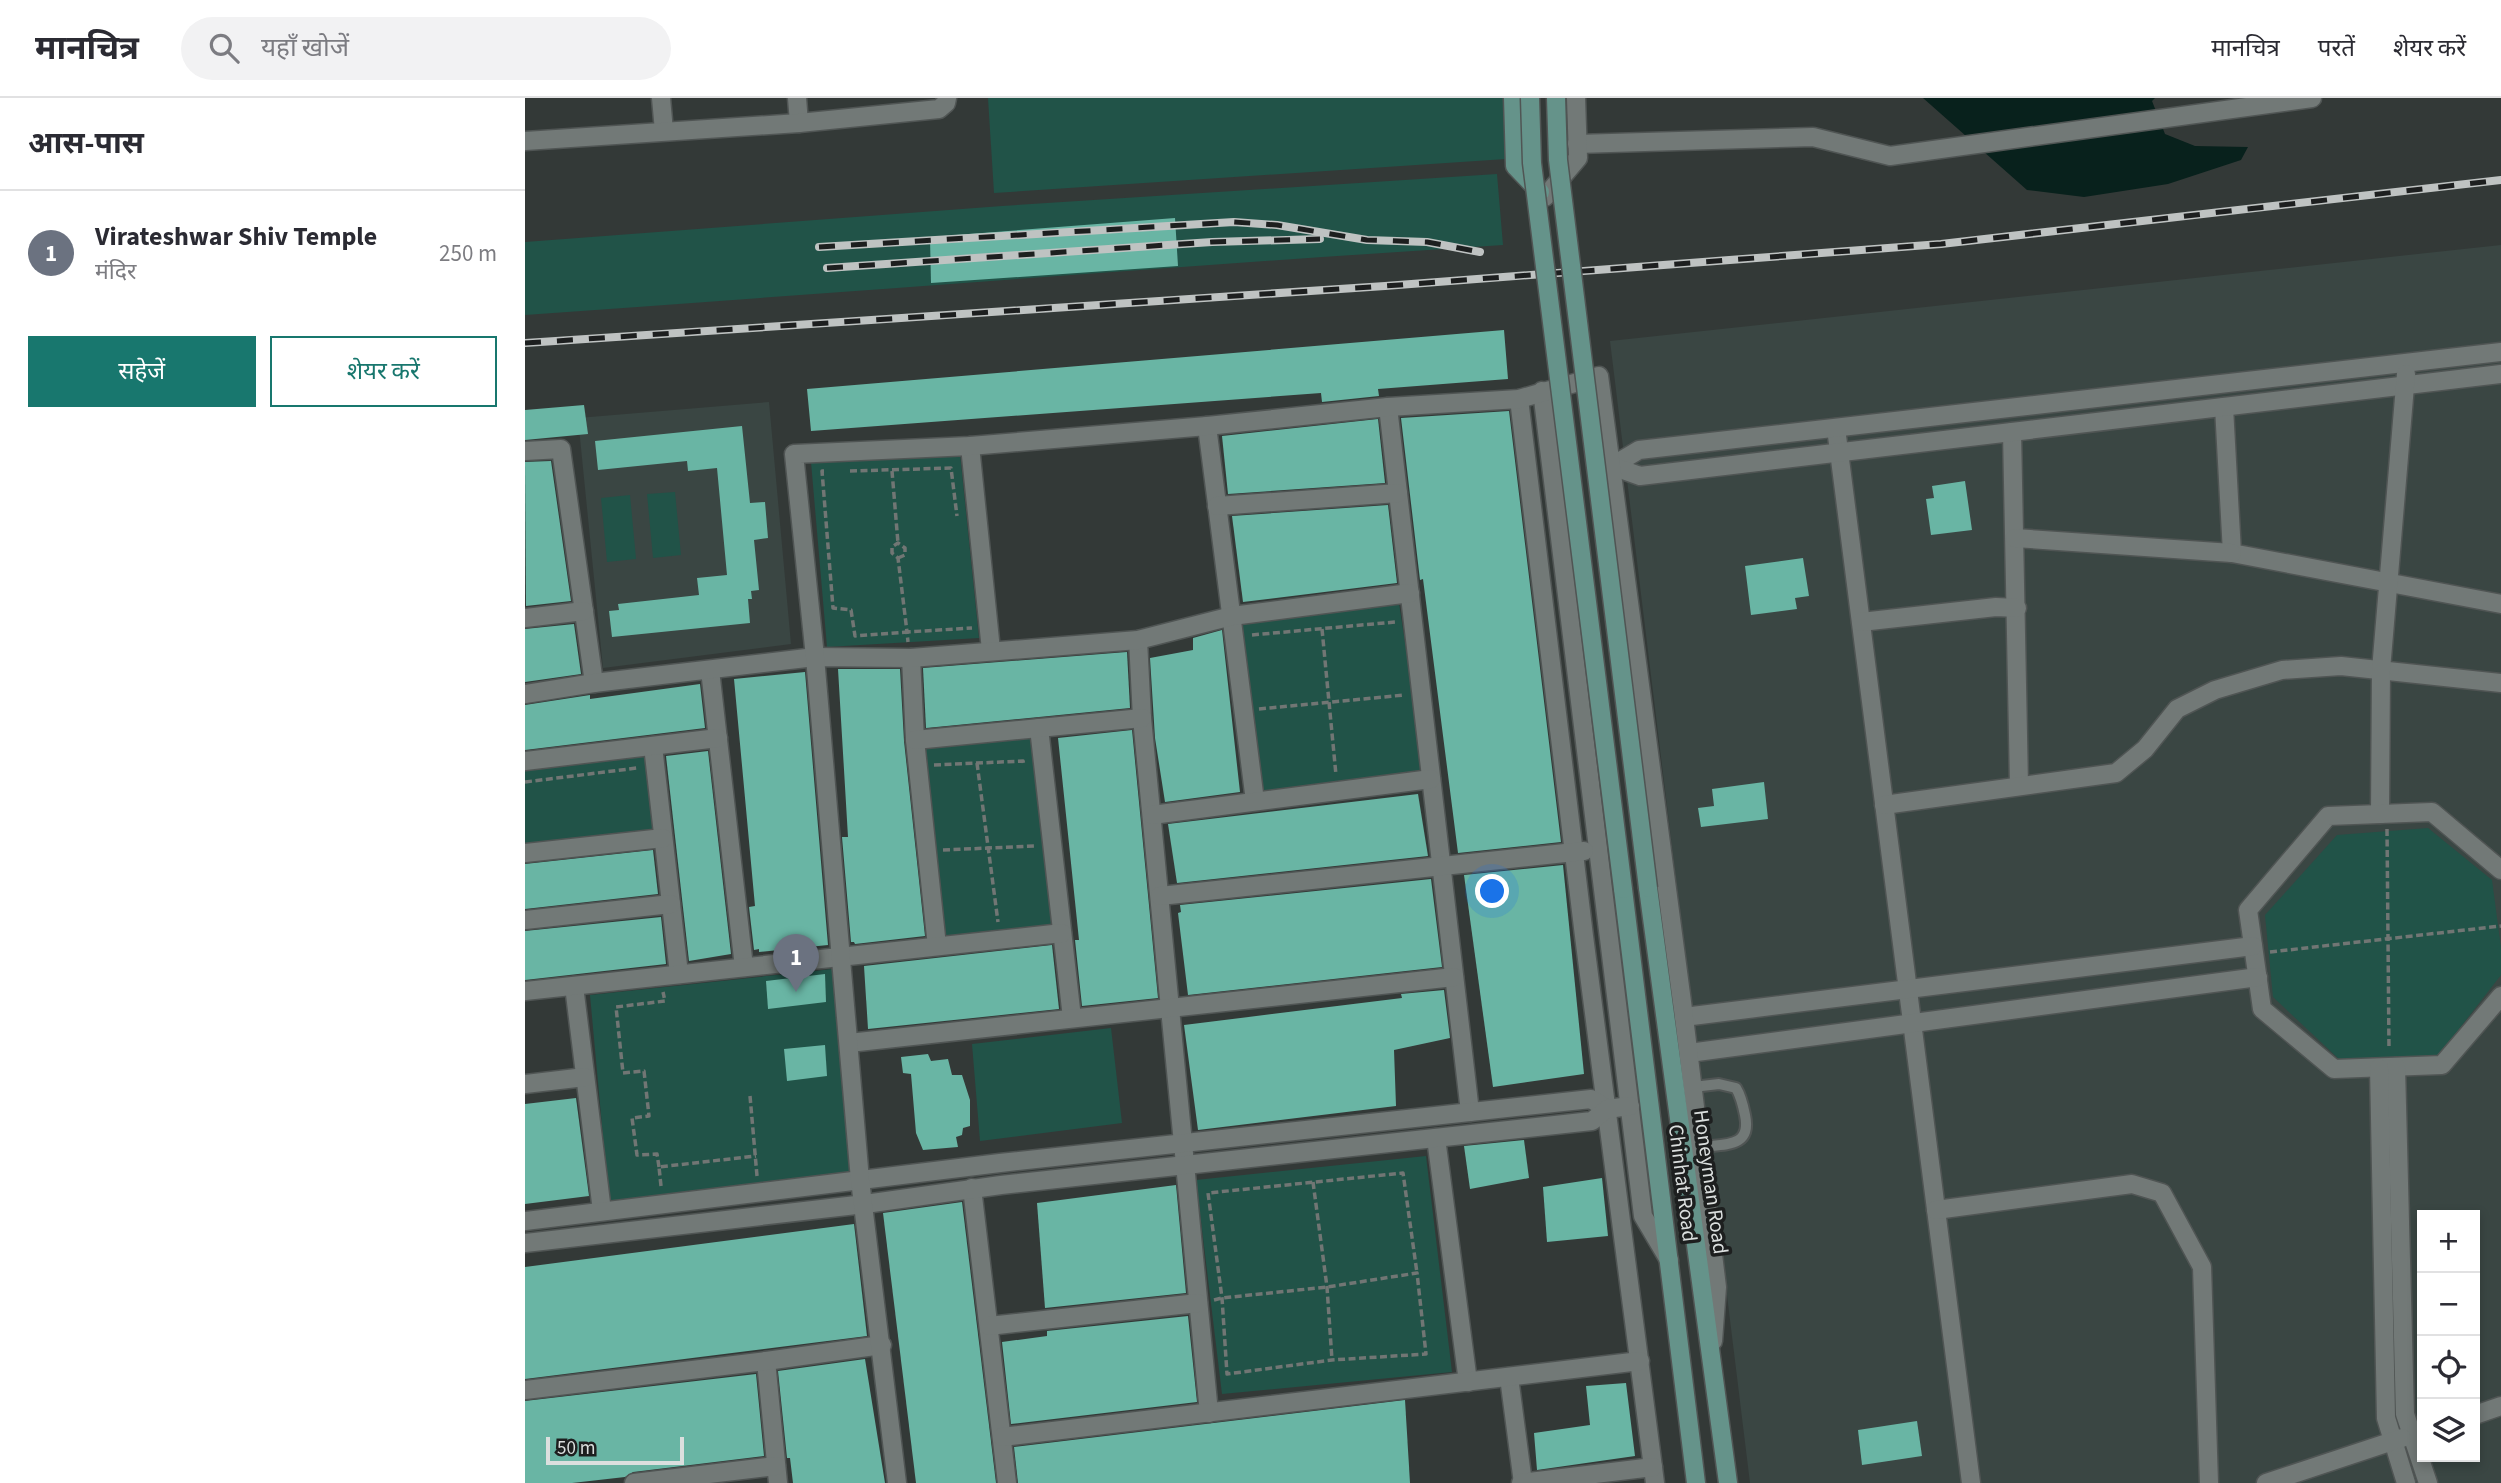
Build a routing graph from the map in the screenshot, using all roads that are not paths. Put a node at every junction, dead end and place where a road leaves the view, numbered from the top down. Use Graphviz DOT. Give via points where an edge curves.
graph roads {
  1 [pos="661,98"];
  2 [pos="797,98"];
  3 [pos="947,98"];
  4 [pos="1513,98"];
  5 [pos="1530,98"];
  6 [pos="1556,98"];
  7 [pos="1576,98"];
  8 [pos="2311,99"];
  9 [pos="799,122"];
  10 [pos="664,131"];
  11 [pos="525,141"];
  12 [pos="1577,144"];
  13 [pos="2501,352"];
  14 [pos="2407,363"];
  15 [pos="2501,374"];
  16 [pos="2404,385"];
  17 [pos="1542,391"];
  18 [pos="1519,399"];
  19 [pos="1388,407"];
  20 [pos="2224,407"];
  21 [pos="1207,426"];
  22 [pos="1836,428"];
  23 [pos="2013,432"];
  24 [pos="970,446"];
  25 [pos="525,451"];
  26 [pos="1839,452"];
  27 [pos="1612,466"];
  28 [pos="1398,493"];
  29 [pos="1217,506"];
  30 [pos="2015,538"];
  31 [pos="2232,554"];
  32 [pos="2388,582"];
  33 [pos="1410,593"];
  34 [pos="2501,604"];
  35 [pos="2017,608"];
  36 [pos="584,611"];
  37 [pos="1232,616"];
  38 [pos="525,618"];
  39 [pos="1861,622"];
  40 [pos="1137,640"];
  41 [pos="991,650"];
  42 [pos="815,657"];
  43 [pos="911,657"];
  44 [pos="710,670"];
  45 [pos="2381,670"];
  46 [pos="594,683"];
  47 [pos="2501,683"];
  48 [pos="525,694"];
  49 [pos="1142,718"];
  50 [pos="1039,728"];
  51 [pos="718,738"];
  52 [pos="915,740"];
  53 [pos="653,746"];
  54 [pos="525,761"];
  55 [pos="1431,779"];
  56 [pos="2019,786"];
  57 [pos="1255,801"];
  58 [pos="1884,805"];
  59 [pos="1152,814"];
  60 [pos="2383,814"];
  61 [pos="663,838"];
  62 [pos="1598,848"];
  63 [pos="525,853"];
  64 [pos="1575,853"];
  65 [pos="1441,867"];
  66 [pos="2501,870"];
  67 [pos="1160,896"];
  68 [pos="671,904"];
  69 [pos="525,920"];
  70 [pos="1062,933"];
  71 [pos="937,946"];
  72 [pos="2254,950"];
  73 [pos="841,956"];
  74 [pos="744,967"];
  75 [pos="670,975"];
  76 [pos="1454,976"];
  77 [pos="2258,977"];
  78 [pos="574,986"];
  79 [pos="1908,989"];
  80 [pos="525,991"];
  81 [pos="2501,996"];
  82 [pos="1170,1007"];
  83 [pos="1684,1017"];
  84 [pos="1072,1018"];
  85 [pos="1912,1023"];
  86 [pos="849,1043"];
  87 [pos="1689,1053"];
  88 [pos="2388,1068"];
  89 [pos="585,1077"];
  90 [pos="525,1084"];
  91 [pos="1693,1087"];
  92 [pos="1630,1106"];
  93 [pos="1607,1109"];
  94 [pos="1470,1112"];
  95 [pos="1436,1138"];
  96 [pos="1183,1143"];
  97 [pos="1700,1147"];
  98 [pos="1185,1165"];
  99 [pos="860,1180"];
  100 [pos="972,1188"];
  101 [pos="727,1196"];
  102 [pos="865,1204"];
  103 [pos="1936,1210"];
  104 [pos="602,1211"];
  105 [pos="765,1216"];
  106 [pos="1643,1216"];
  107 [pos="525,1221"];
  108 [pos="525,1243"];
  109 [pos="1624,1244"];
  110 [pos="1669,1260"];
  111 [pos="1198,1303"];
  112 [pos="989,1326"];
  113 [pos="882,1345"];
  114 [pos="1711,1357"];
  115 [pos="766,1361"];
  116 [pos="1640,1361"];
  117 [pos="1509,1377"];
  118 [pos="1468,1381"];
  119 [pos="525,1390"];
  120 [pos="2501,1406"];
  121 [pos="1209,1413"];
  122 [pos="2480,1413"];
  123 [pos="2417,1434"];
  124 [pos="1002,1437"];
  125 [pos="2393,1441"];
  126 [pos="2423,1462"];
  127 [pos="777,1474"];
  128 [pos="1654,1475"];
  129 [pos="634,1483"];
  130 [pos="897,1483"];
  131 [pos="1007,1483"];
  132 [pos="1522,1483"];
  133 [pos="1696,1483"];
  134 [pos="1728,1483"];
  135 [pos="1971,1483"];
  136 [pos="2209,1483"];
  137 [pos="2266,1483"];
  138 [pos="2406,1483"];
  139 [pos="2428,1483"];
  1 -- 10 [label="street"];
  2 -- 9 [label="street"];
  3 -- 9 [label="street" via="939,109"];
  4 -- 12 [label="street" via="1515,166 1545,197 1578,158"];
  5 -- 110 [label="street, Chinhat Road, bridge" via="1532,163"];
  6 -- 114 [label="street, Honeyman Road, bridge" via="1558,160"];
  7 -- 12 [label="street"];
  8 -- 12 [label="street" via="1890,156 1813,137"];
  9 -- 10 [label="street"];
  10 -- 11 [label="street"];
  13 -- 14 [label="street"];
  14 -- 16 [label="street"];
  14 -- 22 [label="street"];
  15 -- 16 [label="street"];
  16 -- 20 [label="street"];
  16 -- 32 [label="street"];
  17 -- 18 [label="street"];
  17 -- 27 [label="street" via="1599,376"];
  17 -- 62 [label="street"];
  18 -- 19 [label="street"];
  18 -- 64 [label="street"];
  19 -- 21 [label="street"];
  19 -- 28 [label="street"];
  20 -- 23 [label="street"];
  20 -- 31 [label="street"];
  21 -- 24 [label="street"];
  21 -- 29 [label="street"];
  22 -- 26 [label="street"];
  22 -- 27 [label="street" via="1639,450"];
  23 -- 26 [label="street"];
  23 -- 30 [label="street"];
  24 -- 41 [label="street"];
  24 -- 42 [label="street" via="794,454"];
  25 -- 36 [label="street" via="561,449"];
  26 -- 27 [label="street" via="1640,476"];
  26 -- 39 [label="street"];
  27 -- 83 [label="street"];
  28 -- 29 [label="street"];
  28 -- 33 [label="street"];
  29 -- 37 [label="street"];
  30 -- 31 [label="street"];
  30 -- 35 [label="street"];
  31 -- 32 [label="street"];
  32 -- 34 [label="street"];
  32 -- 45 [label="street"];
  33 -- 37 [label="street"];
  33 -- 55 [label="street"];
  35 -- 39 [label="street"];
  35 -- 56 [label="street"];
  36 -- 38 [label="street"];
  36 -- 46 [label="street"];
  37 -- 40 [label="street"];
  37 -- 57 [label="street"];
  39 -- 58 [label="street"];
  40 -- 41 [label="street"];
  40 -- 49 [label="street"];
  41 -- 43 [label="street"];
  42 -- 43 [label="street"];
  42 -- 44 [label="street"];
  42 -- 73 [label="street"];
  43 -- 52 [label="street"];
  44 -- 46 [label="street"];
  44 -- 51 [label="street"];
  45 -- 47 [label="street"];
  45 -- 56 [label="street" via="2341,666 2282,670 2215,690 2177,709 2145,749 2116,773"];
  45 -- 60 [label="street"];
  46 -- 48 [label="street"];
  49 -- 50 [label="street"];
  49 -- 59 [label="street"];
  50 -- 52 [label="street"];
  50 -- 70 [label="street"];
  51 -- 53 [label="street"];
  51 -- 74 [label="street"];
  52 -- 71 [label="street"];
  53 -- 54 [label="street"];
  53 -- 61 [label="street"];
  55 -- 57 [label="street"];
  55 -- 65 [label="street"];
  56 -- 58 [label="street"];
  57 -- 59 [label="street"];
  58 -- 79 [label="street"];
  59 -- 67 [label="street"];
  60 -- 66 [label="street" via="2432,812"];
  60 -- 72 [label="street" via="2328,816 2248,910"];
  61 -- 63 [label="street"];
  61 -- 68 [label="street"];
  62 -- 64 [label="street"];
  62 -- 92 [label="street"];
  64 -- 65 [label="street"];
  64 -- 93 [label="street"];
  65 -- 67 [label="street"];
  65 -- 76 [label="street"];
  67 -- 82 [label="street"];
  68 -- 69 [label="street"];
  68 -- 75 [label="street"];
  70 -- 71 [label="street"];
  70 -- 84 [label="street"];
  71 -- 73 [label="street"];
  72 -- 77 [label="street"];
  72 -- 79 [label="street"];
  73 -- 74 [label="street"];
  73 -- 86 [label="street"];
  74 -- 75 [label="street"];
  75 -- 78 [label="street"];
  76 -- 82 [label="street"];
  76 -- 94 [label="street"];
  77 -- 85 [label="street"];
  77 -- 88 [label="street" via="2262,1009 2334,1069"];
  78 -- 80 [label="street"];
  78 -- 89 [label="street"];
  79 -- 83 [label="street"];
  79 -- 85 [label="street"];
  81 -- 88 [label="street" via="2442,1065"];
  82 -- 84 [label="street"];
  82 -- 96 [label="street"];
  83 -- 87 [label="street"];
  84 -- 86 [label="street"];
  85 -- 87 [label="street"];
  85 -- 103 [label="street"];
  86 -- 99 [label="street"];
  87 -- 91 [label="street"];
  88 -- 123 [label="street" via="2405,1414"];
  88 -- 125 [label="street" via="2386,1418"];
  89 -- 90 [label="street"];
  89 -- 104 [label="street"];
  91 -- 97 [label="street"];
  91 -- 97 [label="lane" via="1720,1084 1736,1088 1747,1127 1742,1139"];
  92 -- 93 [label="street"];
  92 -- 106 [label="street"];
  93 -- 94 [label="street" via="1591,1098"];
  93 -- 95 [label="street" via="1592,1121"];
  93 -- 109 [label="street"];
  94 -- 96 [label="street"];
  95 -- 98 [label="street"];
  95 -- 118 [label="street"];
  96 -- 98 [label="street"];
  96 -- 99 [label="street"];
  97 -- 114 [label="street" via="1717,1287"];
  98 -- 100 [label="street"];
  98 -- 111 [label="street"];
  99 -- 101 [label="street"];
  99 -- 102 [label="street"];
  100 -- 102 [label="street"];
  100 -- 112 [label="street"];
  101 -- 104 [label="street"];
  101 -- 105 [label="street"];
  102 -- 105 [label="street"];
  102 -- 113 [label="street"];
  103 -- 135 [label="street"];
  103 -- 136 [label="street" via="2132,1184 2162,1193 2202,1267"];
  104 -- 107 [label="street"];
  105 -- 108 [label="street"];
  106 -- 109 [label="street"];
  106 -- 110 [label="street"];
  109 -- 116 [label="street"];
  110 -- 133 [label="street, Chinhat Road"];
  111 -- 112 [label="street"];
  111 -- 121 [label="street"];
  112 -- 124 [label="street"];
  113 -- 115 [label="street"];
  113 -- 130 [label="street"];
  114 -- 134 [label="street, Honeyman Road"];
  115 -- 119 [label="street"];
  115 -- 127 [label="street"];
  116 -- 117 [label="street"];
  116 -- 128 [label="street"];
  117 -- 118 [label="street"];
  117 -- 132 [label="street"];
  118 -- 121 [label="street"];
  120 -- 122 [label="street"];
  121 -- 124 [label="street"];
  123 -- 125 [label="street"];
  124 -- 131 [label="street"];
  125 -- 137 [label="street"];
  125 -- 138 [label="street"];
  126 -- 139 [label="street"];
  127 -- 129 [label="street"];
  128 -- 132 [label="street"];
}
